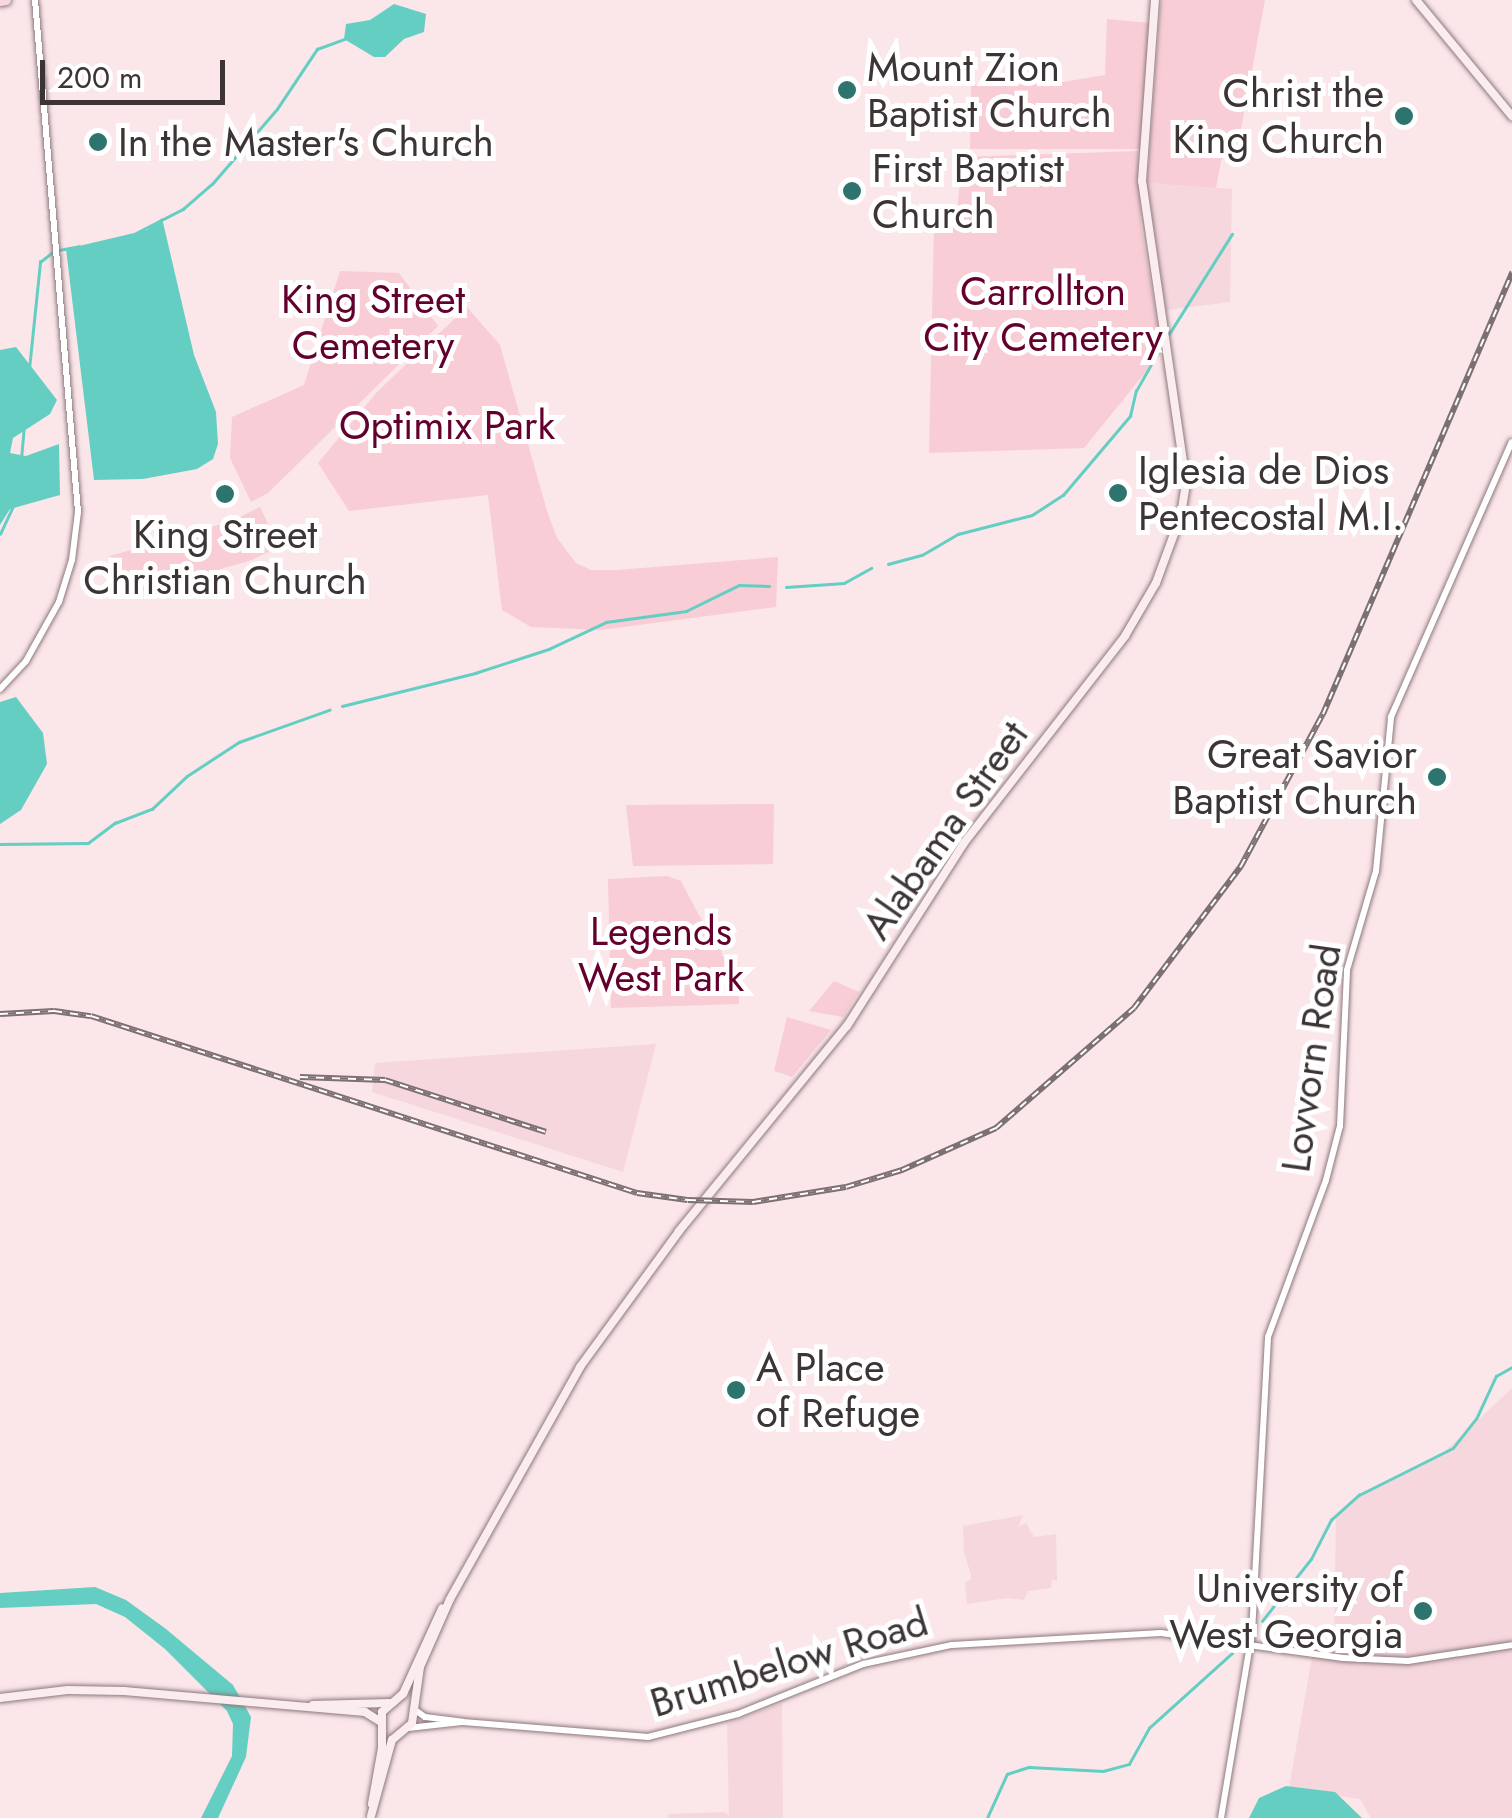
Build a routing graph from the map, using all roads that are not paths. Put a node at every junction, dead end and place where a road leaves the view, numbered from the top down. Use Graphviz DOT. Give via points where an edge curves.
graph roads {
  1 [pos="34,0"];
  2 [pos="1154,0"];
  3 [pos="1416,0"];
  4 [pos="1512,116"];
  5 [pos="1512,442"];
  6 [pos="0,689"];
  7 [pos="450,1599"];
  8 [pos="1251,1645"];
  9 [pos="1512,1645"];
  10 [pos="0,1698"];
  11 [pos="393,1702"];
  12 [pos="304,1706"];
  13 [pos="414,1709"];
  14 [pos="463,1722"];
  15 [pos="382,1723"];
  16 [pos="404,1729"];
  17 [pos="370,1817"];
  18 [pos="1220,1818"];
  1 -- 6 [label="street" via="78,512 59,602 26,660"];
  2 -- 7 [label="main road, Alabama Street" via="1142,180 1186,475 1181,515 1156,583 1124,638 964,843 847,1026 606,1329"];
  3 -- 4 [label="main road"];
  5 -- 8 [label="street, Lovvorn Road" via="1394,705 1376,871 1347,970 1340,1126 1268,1337"];
  7 -- 11 [label="main road, Alabama Street" via="408,1687"];
  7 -- 13 [label="main road, Alabama Street" via="420,1668"];
  8 -- 9 [label="street, Brumbelow Road" via="1408,1661"];
  8 -- 14 [label="street, Brumbelow Road" via="1116,1633 940,1646 863,1664 738,1714 648,1737"];
  8 -- 18 [label="street, Lovvorn Road"];
  10 -- 12 [label="main road" via="68,1690"];
  11 -- 12 [label="main road"];
  11 -- 13 [label="main road"];
  11 -- 15 [label="main road, Alabama Street"];
  12 -- 15 [label="main road" via="365,1712"];
  13 -- 14 [label="street, Brumbelow Road"];
  13 -- 16 [label="main road, Alabama Street"];
  14 -- 16 [label="street, Brumbelow Road"];
  15 -- 16 [label="main road"];
  15 -- 17 [label="main road"];
  16 -- 17 [label="main road" via="389,1746"];
}
